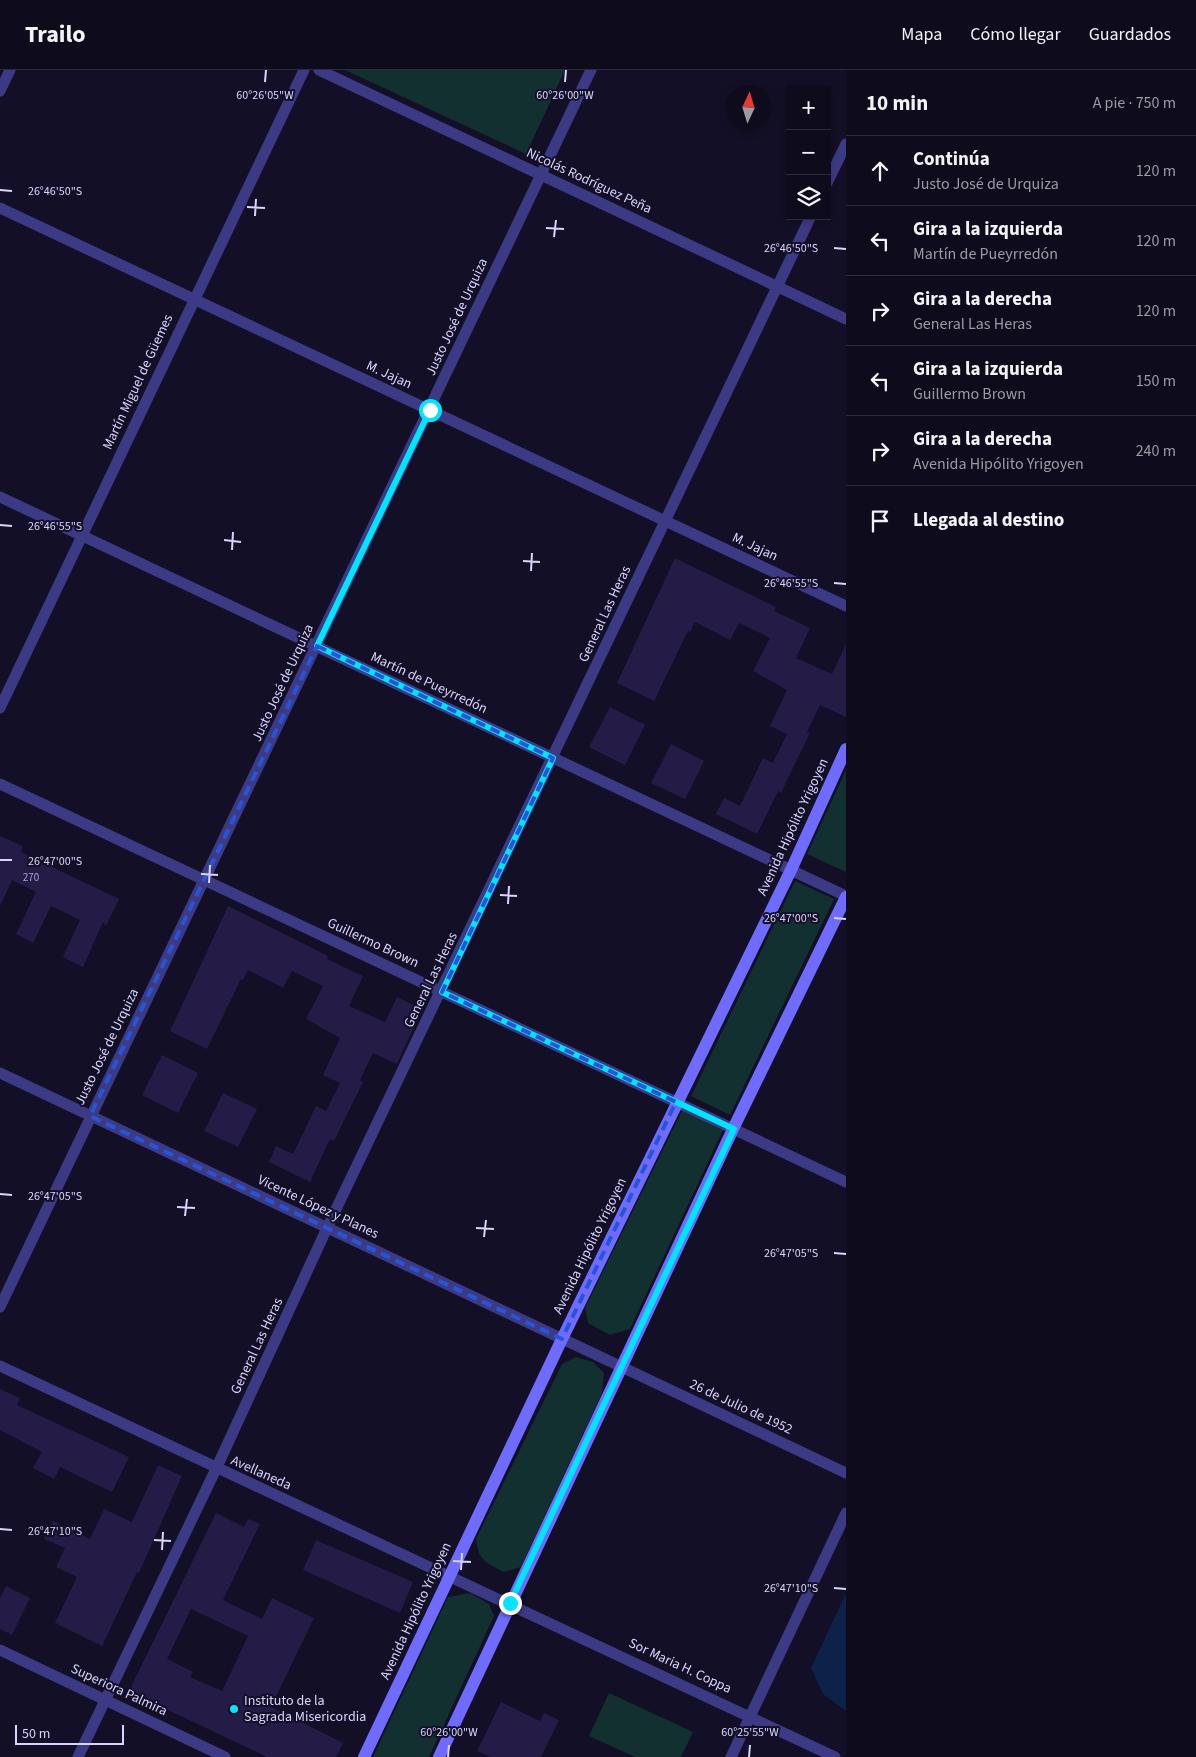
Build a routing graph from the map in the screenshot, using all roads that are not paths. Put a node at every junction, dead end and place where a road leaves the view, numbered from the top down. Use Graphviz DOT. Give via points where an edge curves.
graph roads {
  1 [pos="10,70"];
  2 [pos="304,70"];
  3 [pos="319,70"];
  4 [pos="592,70"];
  5 [pos="0,91"];
  6 [pos="846,144"];
  7 [pos="542,175"];
  8 [pos="831,175"];
  9 [pos="0,208"];
  10 [pos="810,220"];
  11 [pos="778,286"];
  12 [pos="194,300"];
  13 [pos="846,319"];
  14 [pos="430,410"];
  15 [pos="0,497"];
  16 [pos="666,522"];
  17 [pos="82,535"];
  18 [pos="846,606"];
  19 [pos="317,646"];
  20 [pos="0,708"];
  21 [pos="846,749"];
  22 [pos="553,758"];
  23 [pos="0,784"];
  24 [pos="791,870"];
  25 [pos="206,880"];
  26 [pos="846,896"];
  27 [pos="442,992"];
  28 [pos="0,1073"];
  29 [pos="676,1102"];
  30 [pos="90,1116"];
  31 [pos="734,1129"];
  32 [pos="846,1182"];
  33 [pos="327,1228"];
  34 [pos="0,1307"];
  35 [pos="562,1339"];
  36 [pos="0,1366"];
  37 [pos="623,1367"];
  38 [pos="216,1469"];
  39 [pos="846,1474"];
  40 [pos="846,1513"];
  41 [pos="449,1574"];
  42 [pos="510,1603"];
  43 [pos="0,1650"];
  44 [pos="105,1700"];
  45 [pos="751,1716"];
  46 [pos="78,1757"];
  47 [pos="225,1757"];
  48 [pos="364,1757"];
  49 [pos="438,1757"];
  50 [pos="731,1757"];
  51 [pos="835,1757"];
  1 -- 5 [label="street"];
  2 -- 12 [label="street, Martín Miguel de Güemes"];
  3 -- 7 [label="street, Nicolás Rodríguez Peña"];
  4 -- 7 [label="street, Justo José de Urquiza"];
  6 -- 8 [label="street"];
  7 -- 11 [label="street, Nicolás Rodríguez Peña"];
  7 -- 14 [label="street, Justo José de Urquiza"];
  9 -- 12 [label="street, M. Jajan"];
  10 -- 11 [label="street, General Las Heras"];
  11 -- 13 [label="street, Nicolás Rodríguez Peña"];
  11 -- 16 [label="street, General Las Heras"];
  12 -- 14 [label="street, M. Jajan"];
  12 -- 17 [label="street, Martín Miguel de Güemes"];
  14 -- 16 [label="street, M. Jajan"];
  14 -- 19 [label="street, Justo José de Urquiza"];
  15 -- 17 [label="street, Martín de Pueyrredón"];
  16 -- 18 [label="street, M. Jajan"];
  16 -- 22 [label="street, General Las Heras"];
  17 -- 19 [label="street, Martín de Pueyrredón"];
  17 -- 20 [label="street, Martín Miguel de Güemes"];
  19 -- 22 [label="street, Martín de Pueyrredón"];
  19 -- 25 [label="street, Justo José de Urquiza"];
  21 -- 24 [label="main road, Avenida Hipólito Yrigoyen"];
  22 -- 24 [label="street, Martín de Pueyrredón"];
  22 -- 27 [label="street, General Las Heras"];
  23 -- 25 [label="street, Guillermo Brown"];
  24 -- 26 [label="street, Martín de Pueyrredón"];
  24 -- 29 [label="main road, Avenida Hipólito Yrigoyen"];
  25 -- 27 [label="street, Guillermo Brown"];
  25 -- 30 [label="street, Justo José de Urquiza"];
  26 -- 31 [label="main road"];
  27 -- 29 [label="street, Guillermo Brown"];
  27 -- 33 [label="street, General Las Heras"];
  28 -- 30 [label="street, Vicente López y Planes"];
  29 -- 31 [label="street, Guillermo Brown"];
  29 -- 35 [label="main road, Avenida Hipólito Yrigoyen"];
  30 -- 33 [label="street, Vicente López y Planes"];
  30 -- 34 [label="street, Justo José de Urquiza"];
  31 -- 32 [label="street, Guillermo Brown"];
  31 -- 37 [label="main road"];
  33 -- 35 [label="street, Vicente López y Planes"];
  33 -- 38 [label="street, General Las Heras"];
  35 -- 37 [label="street, Vicente López y Planes"];
  35 -- 41 [label="main road, Avenida Hipólito Yrigoyen"];
  36 -- 38 [label="street, Avellaneda"];
  37 -- 39 [label="street, 26 de Julio de 1952"];
  37 -- 42 [label="main road"];
  38 -- 41 [label="street, Avellaneda"];
  38 -- 44 [label="street, General Las Heras"];
  40 -- 45 [label="street"];
  41 -- 42 [label="street, Avellaneda"];
  41 -- 48 [label="main road, Avenida Hipólito Yrigoyen"];
  42 -- 45 [label="street, Sor Maria H. Coppa"];
  42 -- 49 [label="main road"];
  43 -- 44 [label="street, Superiora Palmira"];
  44 -- 46 [label="street, General Las Heras"];
  44 -- 47 [label="street, Superiora Palmira"];
  45 -- 50 [label="street"];
  45 -- 51 [label="street, Sor Maria H. Coppa"];
}
